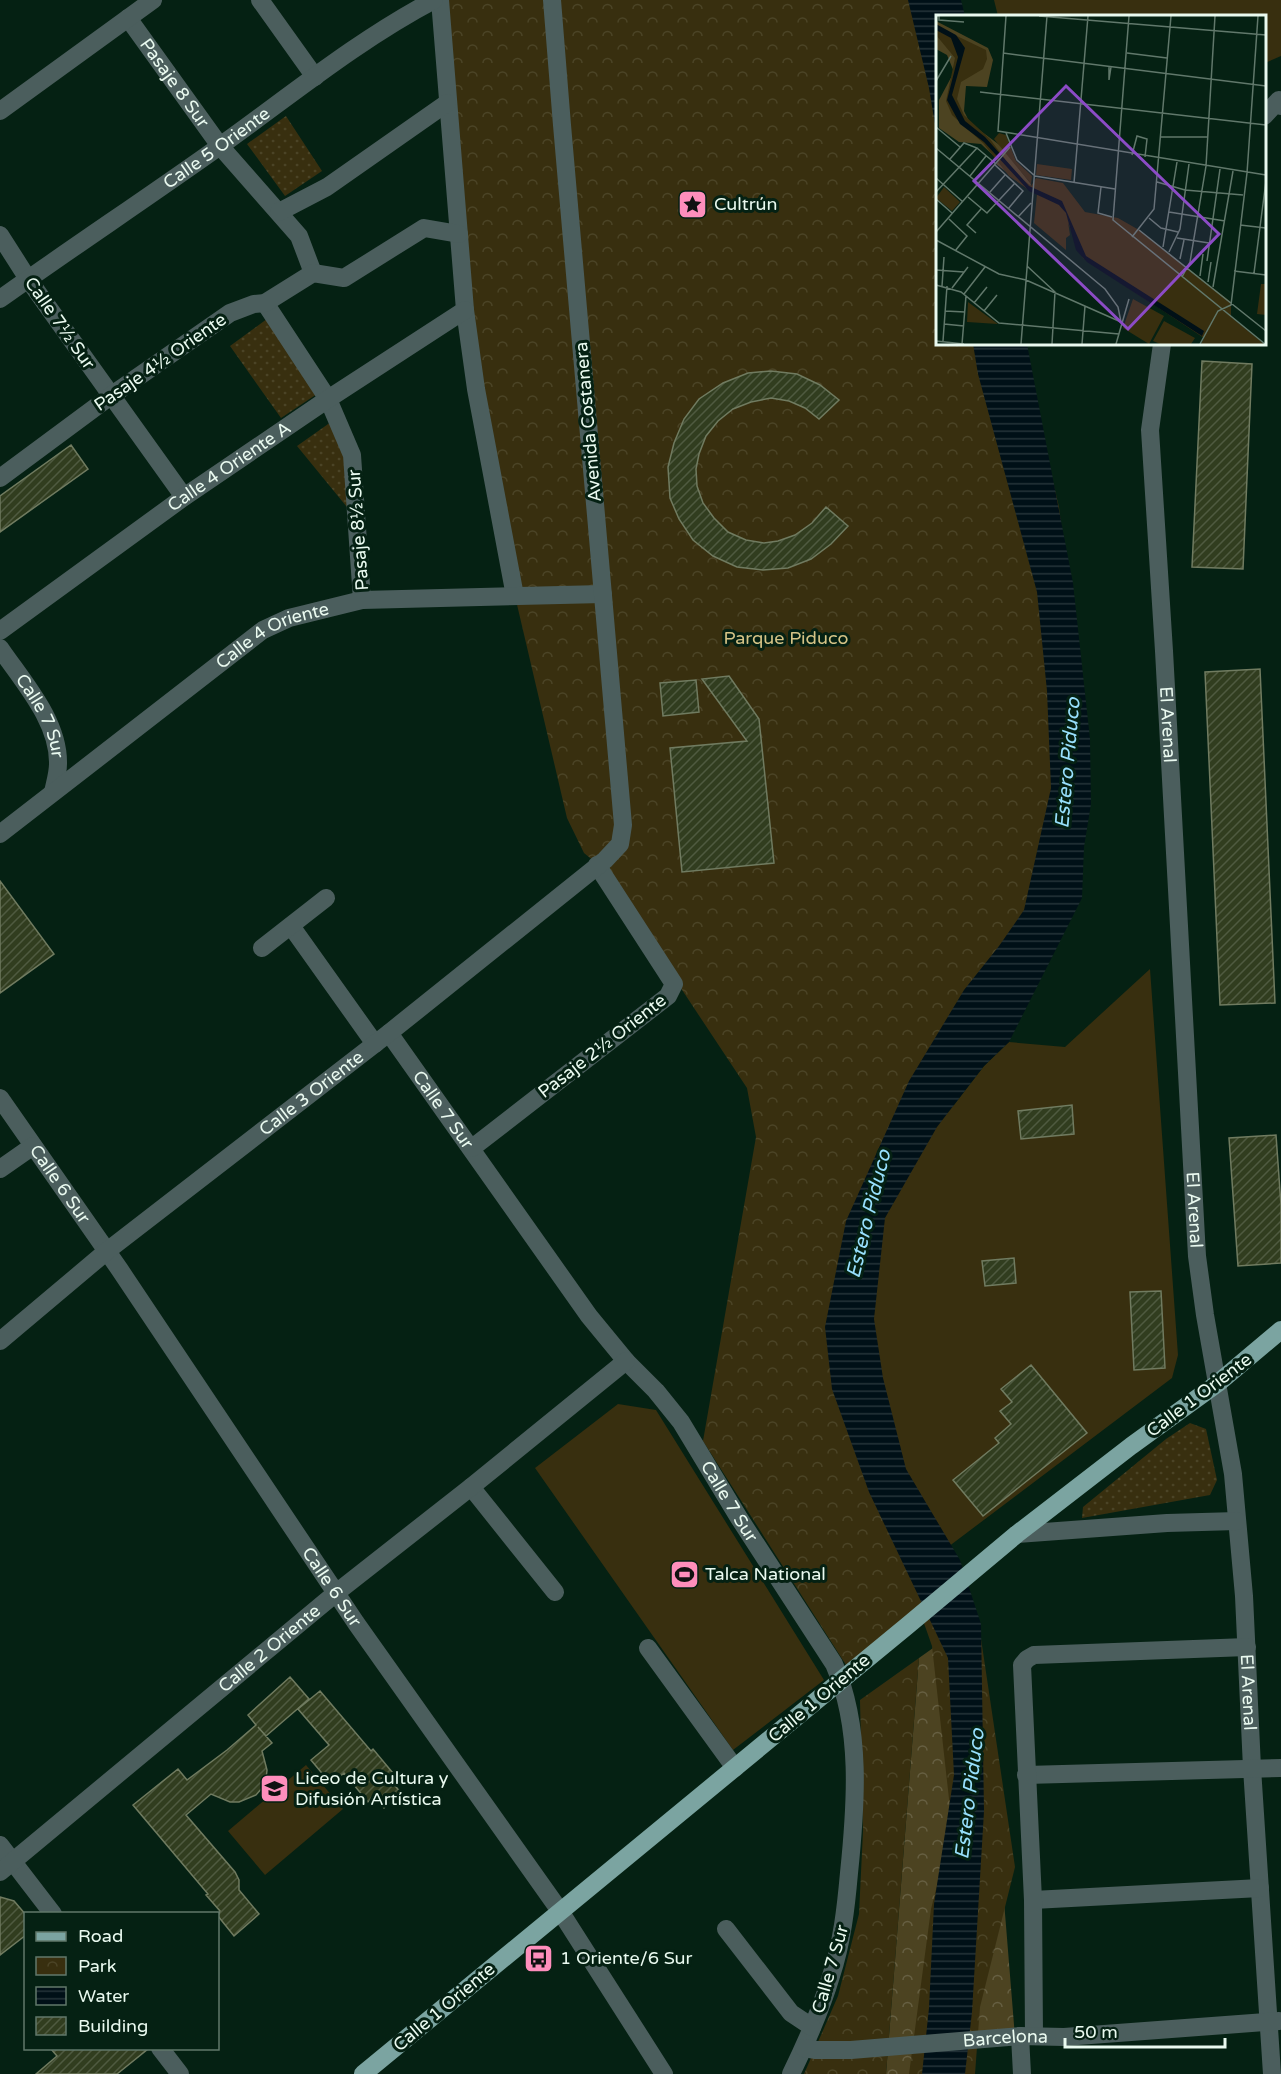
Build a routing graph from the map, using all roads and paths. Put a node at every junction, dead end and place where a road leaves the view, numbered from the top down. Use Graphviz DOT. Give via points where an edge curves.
graph roads {
  1 [pos="153,0"];
  2 [pos="260,0"];
  3 [pos="434,0"];
  4 [pos="440,0"];
  5 [pos="552,0"];
  6 [pos="128,18"];
  7 [pos="315,77"];
  8 [pos="1276,102"];
  9 [pos="447,103"];
  10 [pos="0,111"];
  11 [pos="1266,114"];
  12 [pos="220,146"];
  13 [pos="279,212"];
  14 [pos="459,234"];
  15 [pos="0,235"];
  16 [pos="313,273"];
  17 [pos="28,279"];
  18 [pos="0,299"];
  19 [pos="265,303"];
  20 [pos="465,310"];
  21 [pos="1162,345"];
  22 [pos="112,395"];
  23 [pos="328,399"];
  24 [pos="0,478"];
  25 [pos="184,497"];
  26 [pos="603,594"];
  27 [pos="515,596"];
  28 [pos="362,600"];
  29 [pos="0,631"];
  30 [pos="0,648"];
  31 [pos="53,792"];
  32 [pos="0,834"];
  33 [pos="620,844"];
  34 [pos="597,866"];
  35 [pos="326,898"];
  36 [pos="291,926"];
  37 [pos="262,948"];
  38 [pos="382,1038"];
  39 [pos="0,1098"];
  40 [pos="33,1146"];
  41 [pos="472,1148"];
  42 [pos="0,1169"];
  43 [pos="107,1251"];
  44 [pos="1281,1330"];
  45 [pos="0,1341"];
  46 [pos="626,1361"];
  47 [pos="1218,1383"];
  48 [pos="471,1487"];
  49 [pos="1237,1521"];
  50 [pos="1017,1534"];
  51 [pos="555,1592"];
  52 [pos="336,1593"];
  53 [pos="1247,1647"];
  54 [pos="648,1648"];
  55 [pos="841,1680"];
  56 [pos="735,1768"];
  57 [pos="1252,1768"];
  58 [pos="1281,1768"];
  59 [pos="1026,1775"];
  60 [pos="0,1845"];
  61 [pos="6,1867"];
  62 [pos="1260,1888"];
  63 [pos="1033,1900"];
  64 [pos="560,1911"];
  65 [pos="51,1912"];
  66 [pos="726,1929"];
  67 [pos="1275,2022"];
  68 [pos="813,2027"];
  69 [pos="1027,2036"];
  70 [pos="804,2048"];
  71 [pos="161,2050"];
  72 [pos="180,2074"];
  73 [pos="363,2074"];
  74 [pos="664,2074"];
  75 [pos="791,2074"];
  76 [pos="1022,2074"];
  77 [pos="1272,2074"];
  1 -- 6 [label="street"];
  2 -- 7 [label="street"];
  3 -- 7 [label="street, Calle 5 Oriente"];
  4 -- 9 [label="street"];
  5 -- 26 [label="street, Avenida Costanera"];
  6 -- 10 [label="street"];
  6 -- 12 [label="street, Pasaje 8 Sur"];
  7 -- 12 [label="street, Calle 5 Oriente"];
  8 -- 11 [label="street"];
  9 -- 13 [label="street" via="327,187"];
  9 -- 14 [label="street"];
  12 -- 13 [label="street"];
  12 -- 17 [label="street, Calle 5 Oriente"];
  13 -- 16 [label="street" via="299,236"];
  14 -- 16 [label="street" via="424,228 344,278"];
  14 -- 20 [label="street"];
  15 -- 17 [label="street, Calle 7½ Sur"];
  16 -- 19 [label="street, Pasaje 4½ Oriente"];
  17 -- 18 [label="street, Calle 5 Oriente"];
  17 -- 22 [label="street, Calle 7½ Sur"];
  19 -- 22 [label="street, Pasaje 4½ Oriente" via="230,313"];
  19 -- 23 [label="street, Pasaje 8½ Sur"];
  20 -- 23 [label="street, Calle 4 Oriente A"];
  20 -- 27 [label="street"];
  21 -- 47 [label="street, El Arenal" via="1150,430 1197,1256"];
  22 -- 24 [label="street, Pasaje 4½ Oriente"];
  22 -- 25 [label="street, Calle 7½ Sur"];
  23 -- 25 [label="street, Calle 4 Oriente A"];
  23 -- 28 [label="street, Pasaje 8½ Sur" via="352,455"];
  25 -- 29 [label="street, Calle 4 Oriente A"];
  26 -- 27 [label="street, Calle 4 Oriente"];
  26 -- 33 [label="street, Avenida Costanera" via="623,825"];
  27 -- 28 [label="street, Calle 4 Oriente"];
  28 -- 31 [label="street, Calle 4 Oriente" via="289,618 263,630"];
  30 -- 31 [label="street, Calle 7 Sur" via="56,740 58,765"];
  31 -- 32 [label="street, Calle 4 Oriente"];
  33 -- 34 [label="street, Calle 3 Oriente"];
  34 -- 38 [label="street, Calle 3 Oriente"];
  34 -- 41 [label="street, Pasaje 2½ Oriente" via="674,984 668,996"];
  35 -- 36 [label="street"];
  36 -- 37 [label="street"];
  36 -- 38 [label="street, Calle 7 Sur"];
  38 -- 41 [label="street, Calle 7 Sur"];
  38 -- 43 [label="street, Calle 3 Oriente"];
  39 -- 40 [label="street, Calle 6 Sur"];
  40 -- 42 [label="street"];
  40 -- 43 [label="street, Calle 6 Sur"];
  41 -- 46 [label="street, Calle 7 Sur" via="589,1316"];
  43 -- 45 [label="street, Calle 3 Oriente"];
  43 -- 52 [label="street, Calle 6 Sur"];
  44 -- 47 [label="main road, Calle 1 Oriente"];
  46 -- 48 [label="street, Calle 2 Oriente"];
  46 -- 55 [label="street, Calle 7 Sur" via="681,1422"];
  47 -- 49 [label="street, El Arenal"];
  47 -- 50 [label="main road, Calle 1 Oriente"];
  48 -- 51 [label="street"];
  48 -- 52 [label="street, Calle 2 Oriente"];
  49 -- 50 [label="street"];
  49 -- 53 [label="street, El Arenal"];
  50 -- 55 [label="main road, Calle 1 Oriente"];
  52 -- 61 [label="street, Calle 2 Oriente"];
  52 -- 64 [label="street, Calle 6 Sur"];
  53 -- 57 [label="street, El Arenal"];
  53 -- 59 [label="street" via="1034,1655 1027,1659 1022,1665"];
  54 -- 56 [label="street"];
  55 -- 56 [label="main road, Calle 1 Oriente"];
  55 -- 68 [label="street, Calle 7 Sur" via="855,1767 853,1836 844,1919 831,1976"];
  56 -- 64 [label="main road, Calle 1 Oriente"];
  57 -- 58 [label="street"];
  57 -- 59 [label="street"];
  57 -- 62 [label="street, El Arenal"];
  59 -- 63 [label="street"];
  60 -- 61 [label="street"];
  61 -- 65 [label="street"];
  62 -- 63 [label="street"];
  62 -- 67 [label="street, El Arenal"];
  63 -- 69 [label="street"];
  64 -- 73 [label="main road, Calle 1 Oriente"];
  64 -- 74 [label="street, Calle 6 Sur"];
  66 -- 68 [label="street" via="791,2013"];
  67 -- 69 [label="street, Barcelona" via="1064,2037"];
  67 -- 77 [label="street, El Arenal"];
  68 -- 70 [label="street, Calle 7 Sur"];
  69 -- 70 [label="street, Barcelona" via="851,2050"];
  69 -- 76 [label="street"];
  70 -- 75 [label="street, Calle 7 Sur"];
  71 -- 72 [label="street"];
}
